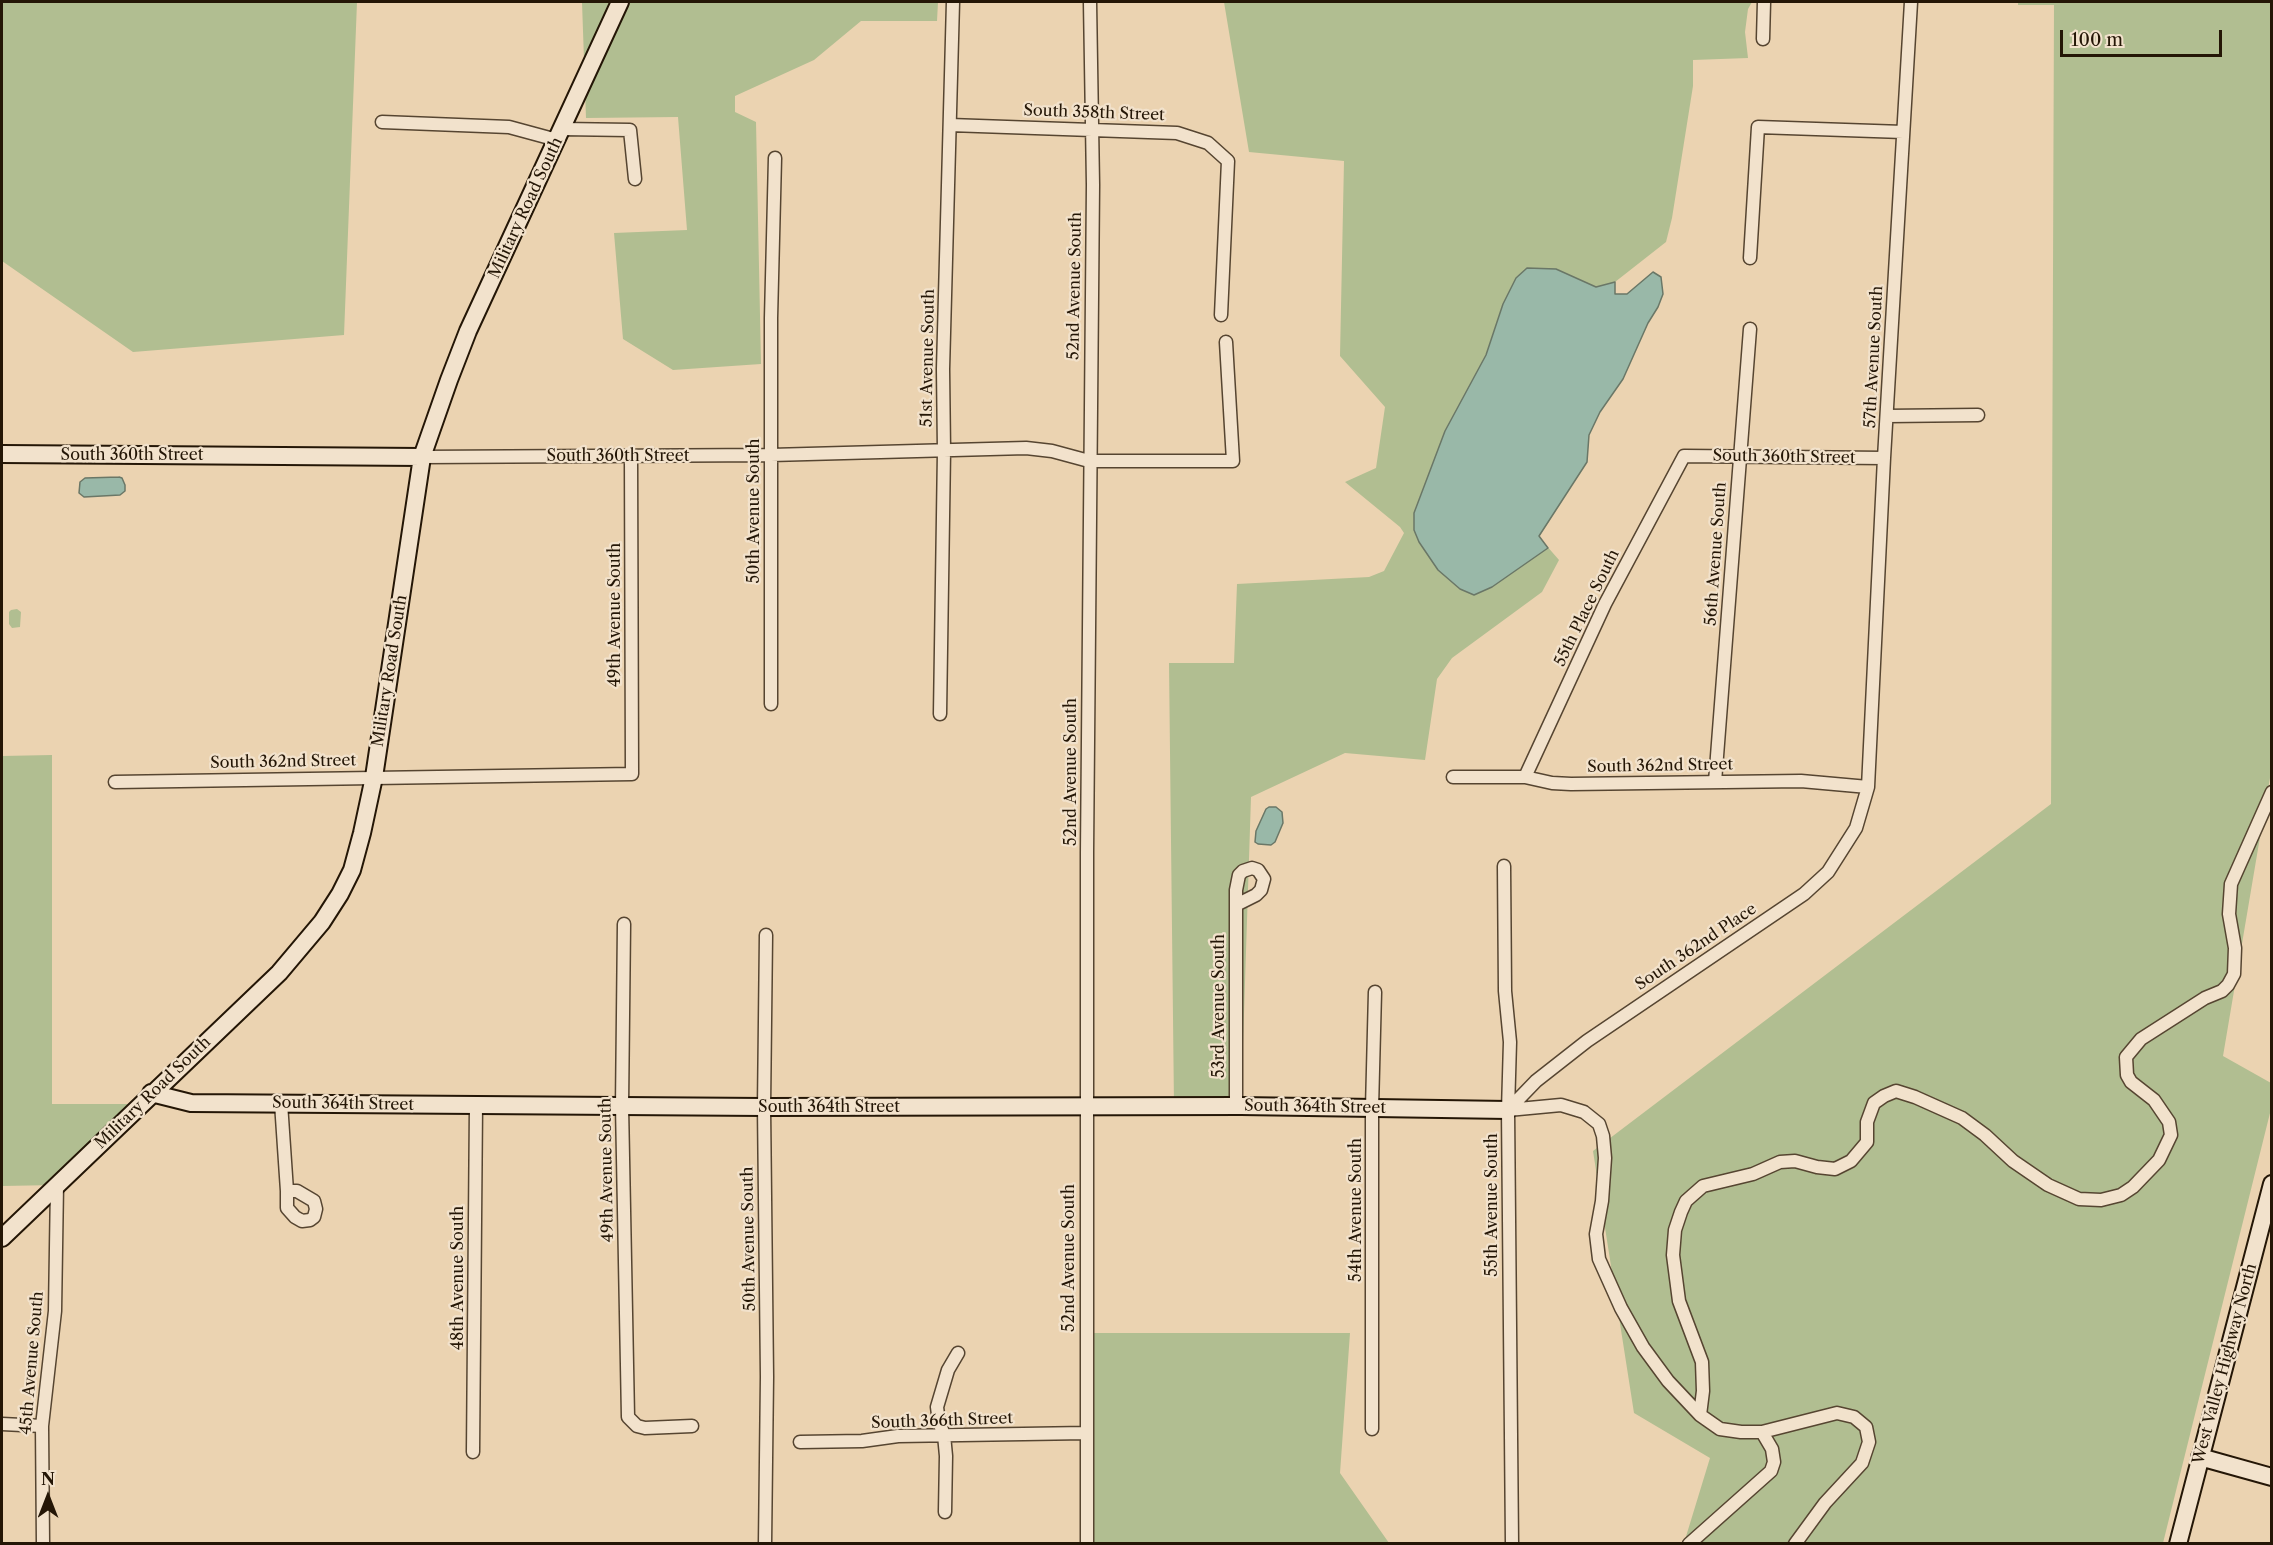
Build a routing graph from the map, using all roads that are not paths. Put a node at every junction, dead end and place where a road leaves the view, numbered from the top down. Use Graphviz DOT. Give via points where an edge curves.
graph roads {
  1 [pos="620,2"];
  2 [pos="953,2"];
  3 [pos="1090,2"];
  4 [pos="1764,2"];
  5 [pos="1911,2"];
  6 [pos="1762,39"];
  7 [pos="382,122"];
  8 [pos="950,125"];
  9 [pos="1092,129"];
  10 [pos="1903,132"];
  11 [pos="560,135"];
  12 [pos="775,158"];
  13 [pos="635,179"];
  14 [pos="1750,258"];
  15 [pos="1221,315"];
  16 [pos="1750,329"];
  17 [pos="1226,342"];
  18 [pos="1978,415"];
  19 [pos="1887,416"];
  20 [pos="944,451"];
  21 [pos="2,454"];
  22 [pos="771,455"];
  23 [pos="631,456"];
  24 [pos="1684,456"];
  25 [pos="1740,456"];
  26 [pos="422,457"];
  27 [pos="1884,458"];
  28 [pos="1089,461"];
  29 [pos="771,704"];
  30 [pos="940,714"];
  31 [pos="632,774"];
  32 [pos="374,777"];
  33 [pos="1453,777"];
  34 [pos="1525,777"];
  35 [pos="114,782"];
  36 [pos="1716,782"];
  37 [pos="1868,786"];
  38 [pos="2271,792"];
  39 [pos="1504,866"];
  40 [pos="1236,905"];
  41 [pos="624,924"];
  42 [pos="766,935"];
  43 [pos="1376,992"];
  44 [pos="151,1093"];
  45 [pos="281,1103"];
  46 [pos="476,1105"];
  47 [pos="622,1106"];
  48 [pos="1236,1106"];
  49 [pos="764,1107"];
  50 [pos="1086,1107"];
  51 [pos="1372,1108"];
  52 [pos="1508,1110"];
  53 [pos="2271,1184"];
  54 [pos="57,1185"];
  55 [pos="287,1191"];
  56 [pos="2,1238"];
  57 [pos="958,1353"];
  58 [pos="1700,1415"];
  59 [pos="2,1424"];
  60 [pos="42,1426"];
  61 [pos="692,1426"];
  62 [pos="1372,1429"];
  63 [pos="1762,1432"];
  64 [pos="1086,1433"];
  65 [pos="944,1435"];
  66 [pos="800,1442"];
  67 [pos="473,1452"];
  68 [pos="2200,1457"];
  69 [pos="2271,1477"];
  70 [pos="945,1512"];
  71 [pos="43,1544"];
  72 [pos="765,1544"];
  73 [pos="1087,1544"];
  74 [pos="1512,1544"];
  75 [pos="1689,1544"];
  76 [pos="1795,1544"];
  77 [pos="2178,1544"];
  1 -- 11 [label="main road, Military Road South"];
  2 -- 8 [label="street, 51st Avenue South"];
  3 -- 9 [label="street, 52nd Avenue South"];
  4 -- 6 [label="street"];
  5 -- 10 [label="street, 57th Avenue South"];
  7 -- 11 [label="street" via="509,127"];
  8 -- 9 [label="street, South 358th Street"];
  8 -- 20 [label="street, 51st Avenue South"];
  9 -- 15 [label="street, South 358th Street" via="1177,133 1208,143 1228,161"];
  9 -- 28 [label="street, 52nd Avenue South"];
  10 -- 14 [label="street" via="1758,127"];
  10 -- 19 [label="street, 57th Avenue South"];
  11 -- 13 [label="street" via="630,130"];
  11 -- 26 [label="main road, Military Road South" via="468,332"];
  12 -- 22 [label="street, 50th Avenue South"];
  16 -- 25 [label="street, 56th Avenue South"];
  17 -- 28 [label="street, South 360th Street" via="1233,461"];
  18 -- 19 [label="street"];
  19 -- 27 [label="street, 57th Avenue South"];
  20 -- 22 [label="street, South 360th Street"];
  20 -- 28 [label="street, South 360th Street" via="1026,448"];
  20 -- 30 [label="street, 51st Avenue South"];
  21 -- 26 [label="main road, South 360th Street"];
  22 -- 23 [label="street, South 360th Street"];
  22 -- 29 [label="street, 50th Avenue South"];
  23 -- 26 [label="street, South 360th Street"];
  23 -- 31 [label="street, 49th Avenue South"];
  24 -- 25 [label="street, South 360th Street"];
  24 -- 34 [label="street, 55th Place South" via="1605,604"];
  25 -- 27 [label="street, South 360th Street"];
  25 -- 36 [label="street, 56th Avenue South"];
  26 -- 32 [label="main road, Military Road South"];
  27 -- 37 [label="street, 57th Avenue South"];
  28 -- 50 [label="street, 52nd Avenue South"];
  31 -- 32 [label="street, South 362nd Street"];
  32 -- 35 [label="street, South 362nd Street"];
  32 -- 44 [label="main road, Military Road South" via="352,870 322,922 279,973"];
  33 -- 34 [label="street, South 362nd Street"];
  34 -- 36 [label="street, South 362nd Street" via="1571,784"];
  36 -- 37 [label="street, South 362nd Street" via="1801,781"];
  37 -- 52 [label="street, South 362nd Place" via="1856,828 1841,854 1804,894 1587,1041"];
  38 -- 58 [label="street" via="2231,884 2234,975 2222,991 2141,1039 2126,1057 2127,1075 2154,1100 2169,1122 2171,1135 2159,1160 2121,1195 2101,1200 2079,1199 2048,1185 2013,1161 1962,1118 1896,1092 1874,1103 1867,1122 1867,1142 1851,1161 1835,1169 1780,1162 1753,1174 1703,1186 1686,1201 1681,1212 1673,1255 1679,1301 1702,1362"];
  39 -- 52 [label="street, 55th Avenue South" via="1505,991 1510,1042"];
  40 -- 48 [label="street, 53rd Avenue South"];
  41 -- 47 [label="street, 49th Avenue South"];
  42 -- 49 [label="street, 50th Avenue South"];
  43 -- 51 [label="street, 54th Avenue South"];
  44 -- 45 [label="main road, South 364th Street" via="191,1103"];
  44 -- 54 [label="main road, Military Road South"];
  45 -- 46 [label="main road, South 364th Street"];
  45 -- 55 [label="street"];
  46 -- 47 [label="main road, South 364th Street"];
  46 -- 67 [label="street, 48th Avenue South"];
  47 -- 49 [label="main road, South 364th Street"];
  47 -- 61 [label="street, 49th Avenue South" via="628,1417 645,1428"];
  48 -- 50 [label="main road, South 364th Street"];
  48 -- 51 [label="main road, South 364th Street"];
  49 -- 50 [label="main road, South 364th Street"];
  49 -- 72 [label="street, 50th Avenue South"];
  50 -- 64 [label="street, 52nd Avenue South"];
  51 -- 52 [label="main road, South 364th Street"];
  51 -- 62 [label="street, 54th Avenue South"];
  52 -- 58 [label="street" via="1565,1106 1589,1114 1599,1124 1605,1158 1596,1231 1599,1259 1643,1347"];
  52 -- 74 [label="street, 55th Avenue South"];
  53 -- 68 [label="main road, West Valley Highway North"];
  54 -- 56 [label="main road, Military Road South"];
  54 -- 60 [label="street, 45th Avenue South" via="55,1311"];
  57 -- 65 [label="street" via="948,1370 937,1407"];
  58 -- 63 [label="street" via="1720,1429"];
  59 -- 60 [label="street"];
  60 -- 71 [label="street, 45th Avenue South"];
  63 -- 75 [label="street" via="1772,1449 1771,1471"];
  63 -- 76 [label="street" via="1839,1413 1859,1420 1869,1432 1863,1463"];
  64 -- 65 [label="street, South 366th Street"];
  64 -- 73 [label="street, 52nd Avenue South"];
  65 -- 66 [label="street, South 366th Street"];
  65 -- 70 [label="street"];
  68 -- 69 [label="main road"];
  68 -- 77 [label="main road, West Valley Highway North"];
}
